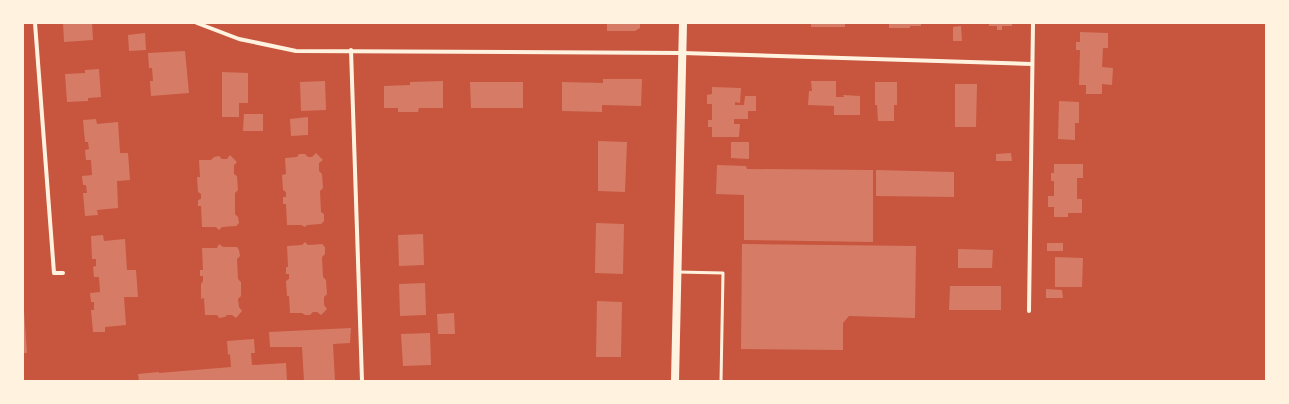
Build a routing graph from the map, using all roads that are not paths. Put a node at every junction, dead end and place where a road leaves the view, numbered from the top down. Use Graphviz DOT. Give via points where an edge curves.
graph roads {
  1 [pos="35,23"];
  2 [pos="197,23"];
  3 [pos="684,23"];
  4 [pos="1033,23"];
  5 [pos="351,50"];
  6 [pos="683,53"];
  7 [pos="1032,64"];
  8 [pos="678,272"];
  9 [pos="63,273"];
  10 [pos="1029,311"];
  11 [pos="362,381"];
  12 [pos="675,381"];
  13 [pos="721,381"];
  1 -- 9 [label="street" via="54,273"];
  2 -- 5 [label="street" via="239,39 296,51"];
  3 -- 6 [label="main road"];
  4 -- 7 [label="street"];
  5 -- 6 [label="street"];
  5 -- 11 [label="street"];
  6 -- 7 [label="street"];
  6 -- 8 [label="main road"];
  7 -- 10 [label="street"];
  8 -- 12 [label="main road"];
  8 -- 13 [label="lane" via="723,273"];
}
